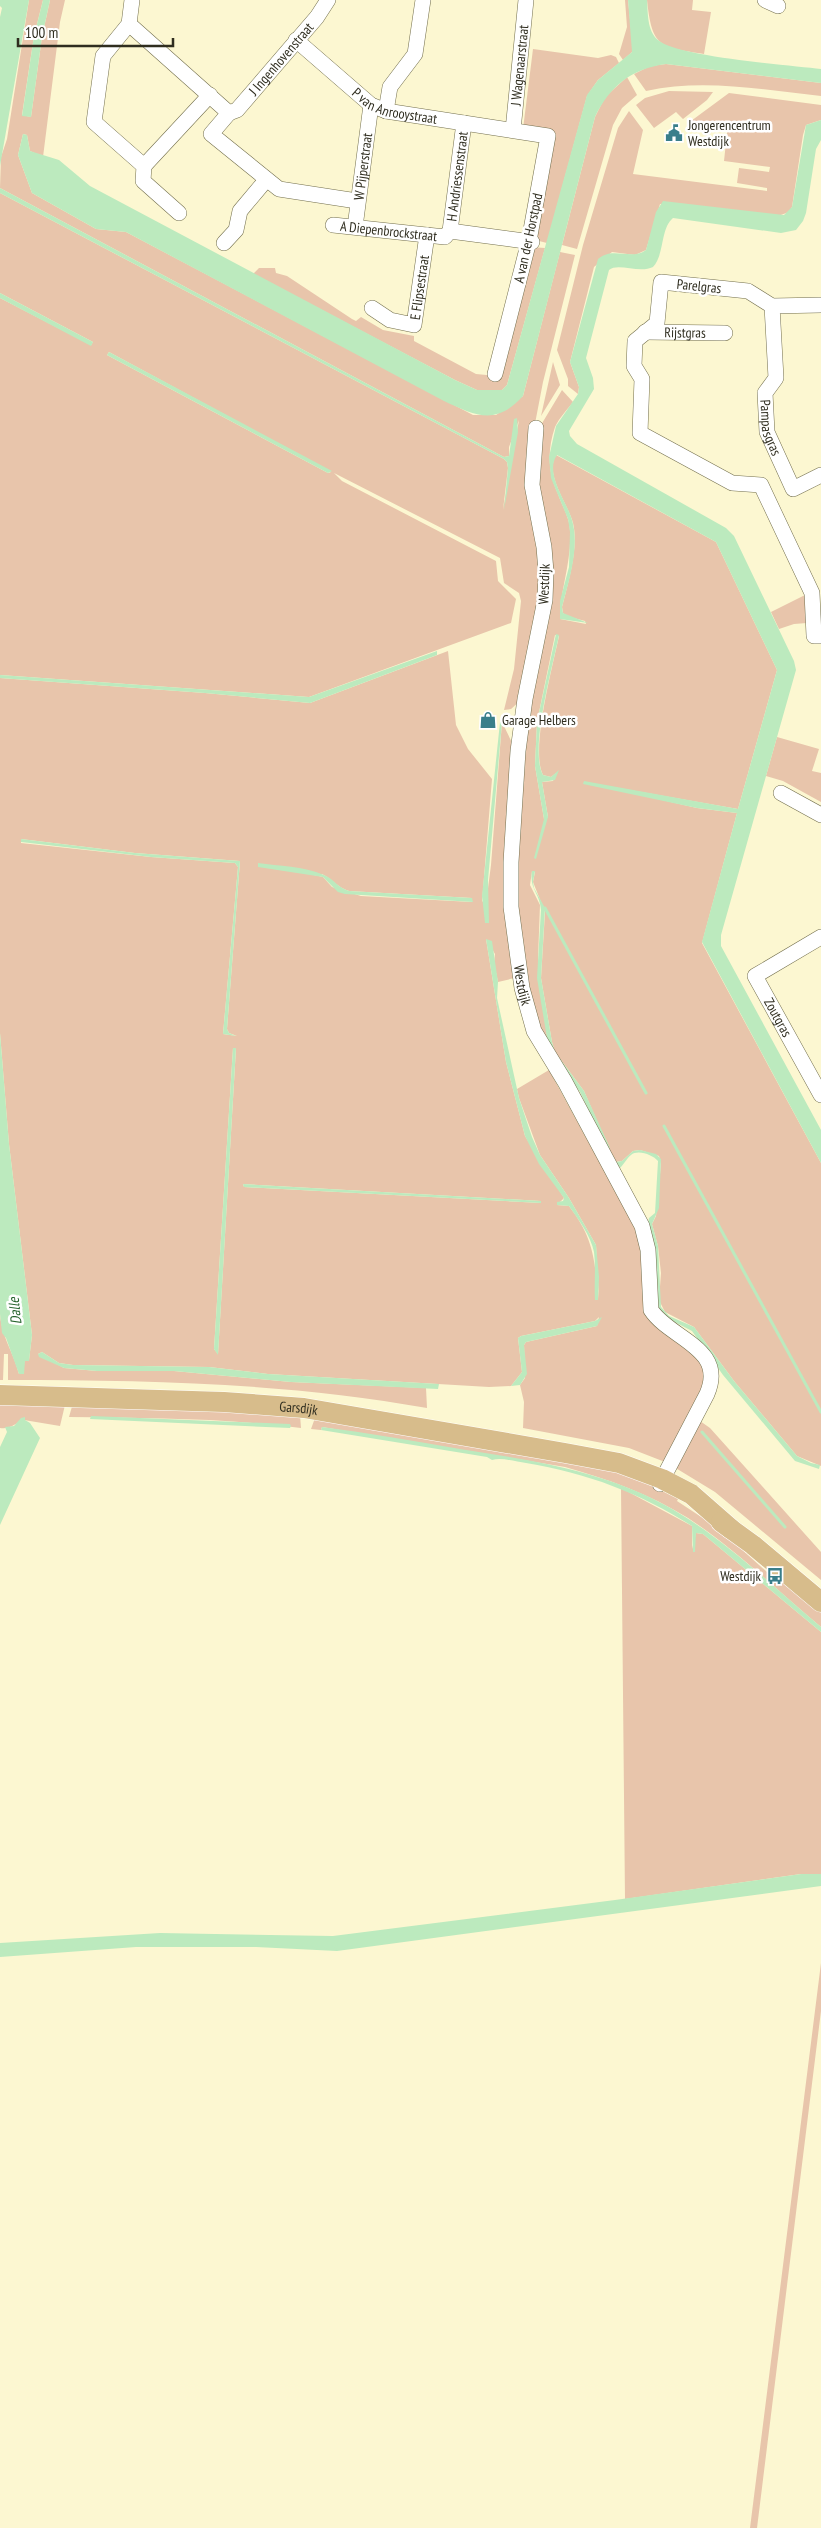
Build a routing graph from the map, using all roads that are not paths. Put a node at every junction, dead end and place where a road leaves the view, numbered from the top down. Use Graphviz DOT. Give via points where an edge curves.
graph roads {
  1 [pos="132,0"];
  2 [pos="328,0"];
  3 [pos="423,0"];
  4 [pos="526,0"];
  5 [pos="129,24"];
  6 [pos="296,40"];
  7 [pos="210,95"];
  8 [pos="371,104"];
  9 [pos="386,111"];
  10 [pos="229,113"];
  11 [pos="464,123"];
  12 [pos="513,130"];
  13 [pos="144,166"];
  14 [pos="266,180"];
  15 [pos="357,201"];
  16 [pos="180,213"];
  17 [pos="333,225"];
  18 [pos="355,227"];
  19 [pos="450,231"];
  20 [pos="427,235"];
  21 [pos="531,241"];
  22 [pos="224,243"];
  23 [pos="821,305"];
  24 [pos="772,306"];
  25 [pos="372,308"];
  26 [pos="645,332"];
  27 [pos="725,333"];
  28 [pos="495,374"];
  29 [pos="536,428"];
  30 [pos="784,471"];
  31 [pos="821,475"];
  32 [pos="761,485"];
  33 [pos="821,636"];
  34 [pos="781,793"];
  35 [pos="821,815"];
  36 [pos="821,937"];
  37 [pos="821,1095"];
  38 [pos="0,1395"];
  39 [pos="661,1481"];
  40 [pos="821,1602"];
  1 -- 5 [label="street"];
  2 -- 6 [label="street, J Ingenhovenstraat"];
  3 -- 9 [label="street" via="415,54 390,87"];
  4 -- 12 [label="street, J Wagenaarstraat"];
  5 -- 7 [label="street"];
  5 -- 13 [label="street" via="103,56 94,122"];
  6 -- 8 [label="street, P van Anrooystraat"];
  6 -- 10 [label="street, J Ingenhovenstraat" via="237,110"];
  7 -- 10 [label="street"];
  7 -- 13 [label="street"];
  8 -- 9 [label="street, P van Anrooystraat"];
  8 -- 15 [label="street, W Pijperstraat"];
  9 -- 11 [label="street, P van Anrooystraat"];
  10 -- 14 [label="street, A Diepenbrockstraat" via="211,134"];
  11 -- 12 [label="street, P van Anrooystraat"];
  11 -- 19 [label="street, H Andriessenstraat"];
  12 -- 21 [label="street, A van der Horstpad" via="548,136"];
  13 -- 16 [label="street" via="143,182"];
  14 -- 15 [label="street, A Diepenbrockstraat" via="279,189"];
  14 -- 22 [label="street" via="240,211 236,230"];
  15 -- 18 [label="street, W Pijperstraat"];
  17 -- 18 [label="street, A Diepenbrockstraat"];
  18 -- 20 [label="street, A Diepenbrockstraat"];
  19 -- 20 [label="street, A Diepenbrockstraat" via="444,237"];
  19 -- 21 [label="street, A Diepenbrockstraat"];
  20 -- 25 [label="street, E Flipsestraat" via="414,325 390,320"];
  21 -- 28 [label="street, A van der Horstpad"];
  23 -- 24 [label="street"];
  24 -- 26 [label="street, Parelgras" via="748,291 661,282 657,323"];
  24 -- 30 [label="street, Pampasgras" via="776,378 765,393 766,432"];
  26 -- 27 [label="street, Rijstgras"];
  26 -- 32 [label="street, Parelgras" via="635,341 634,366 642,379 640,433 732,483"];
  29 -- 39 [label="street, Westdijk" via="532,485 544,547 545,600 518,751 511,907 522,988 534,1032 565,1082 642,1226 648,1250 651,1310 656,1318 694,1344 711,1370 707,1394"];
  30 -- 31 [label="street, Pampasgras" via="793,489"];
  30 -- 32 [label="street"];
  32 -- 33 [label="street" via="812,593 814,636"];
  34 -- 35 [label="street"];
  36 -- 37 [label="street, Zoutgras" via="755,976"];
  38 -- 39 [label="main road, Garsdijk" via="224,1402 304,1408 619,1463"];
  39 -- 40 [label="main road" via="731,1529"];
}
